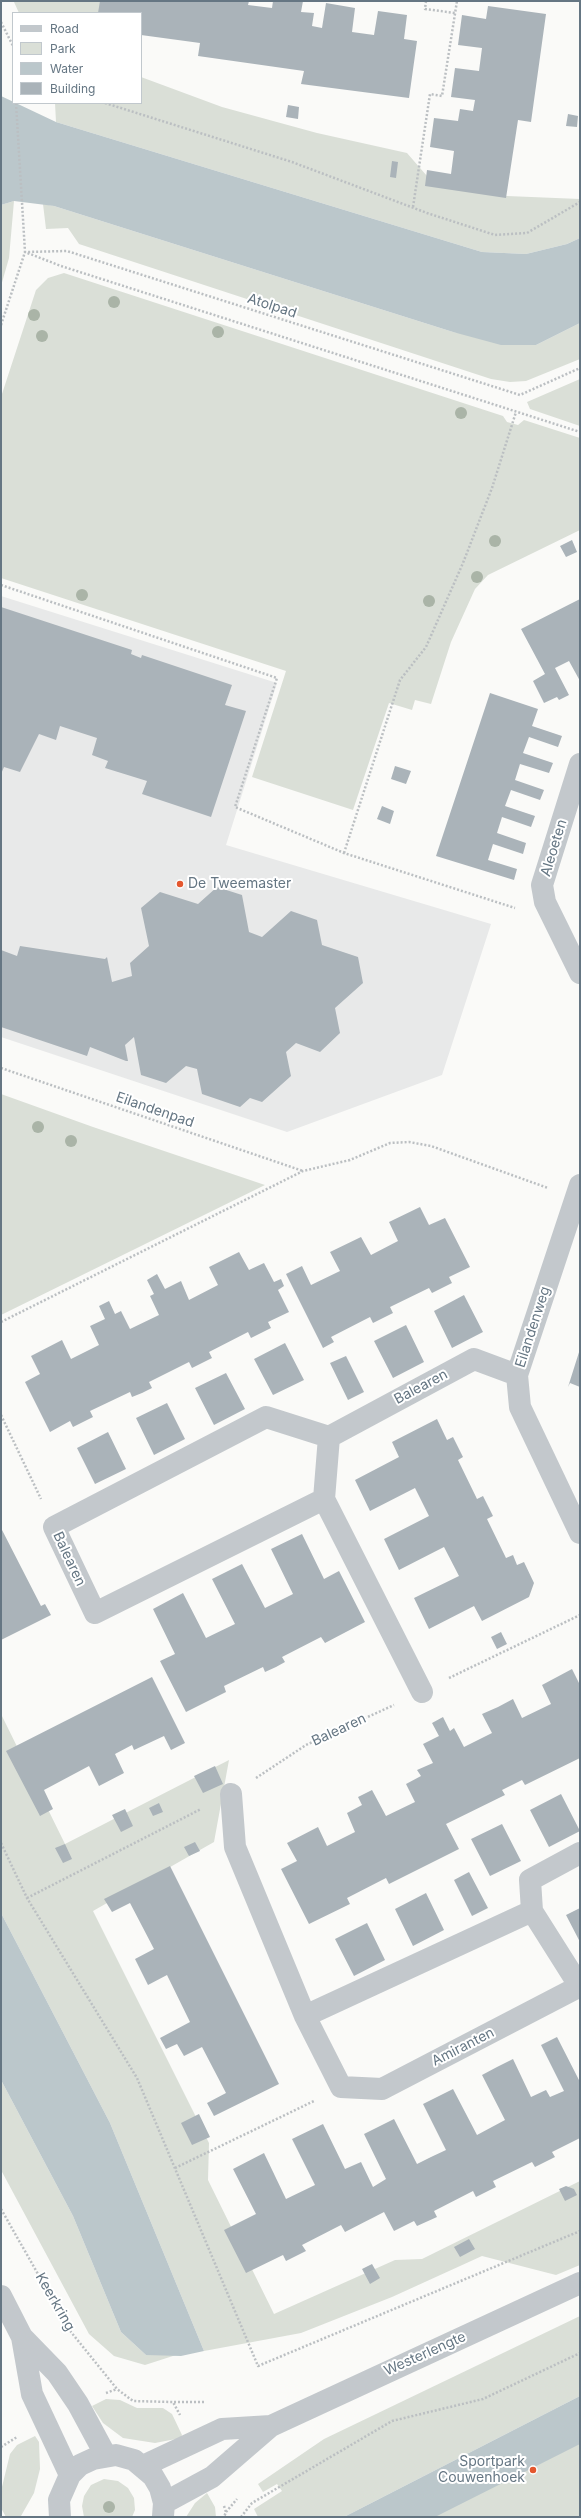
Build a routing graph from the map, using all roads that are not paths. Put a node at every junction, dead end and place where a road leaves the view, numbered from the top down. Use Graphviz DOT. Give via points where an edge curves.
graph roads {
  1 [pos="580,764"];
  2 [pos="580,973"];
  3 [pos="578,1192"];
  4 [pos="517,1375"];
  5 [pos="329,1437"];
  6 [pos="324,1499"];
  7 [pos="580,1533"];
  8 [pos="422,1692"];
  9 [pos="231,1794"];
  10 [pos="580,1853"];
  11 [pos="532,1911"];
  12 [pos="580,1987"];
  13 [pos="305,2016"];
  14 [pos="580,2284"];
  15 [pos="1,2296"];
  16 [pos="22,2337"];
  17 [pos="270,2426"];
  18 [pos="106,2456"];
  19 [pos="143,2466"];
  20 [pos="70,2475"];
  21 [pos="163,2510"];
  22 [pos="58,2516"];
  1 -- 2 [label="street, Aleoeten" via="542,885 545,902"];
  3 -- 4 [label="street, Eilandenweg"];
  4 -- 5 [label="street, Balearen" via="474,1359"];
  4 -- 7 [label="street, Eilandenweg" via="520,1407"];
  5 -- 6 [label="street"];
  5 -- 6 [label="street, Balearen" via="266,1417 54,1527 95,1613"];
  6 -- 8 [label="street"];
  9 -- 13 [label="street" via="235,1846"];
  10 -- 11 [label="street, Amiranten" via="530,1880"];
  11 -- 12 [label="street, Amiranten"];
  11 -- 13 [label="street"];
  12 -- 13 [label="street, Amiranten" via="382,2089 341,2087"];
  14 -- 17 [label="street, Westerlengte"];
  15 -- 16 [label="street"];
  16 -- 18 [label="street" via="57,2373 78,2404"];
  16 -- 20 [label="street" via="32,2394"];
  17 -- 19 [label="street, Westerlengte" via="222,2429"];
  17 -- 21 [label="street, Westerlengte" via="212,2477"];
  18 -- 19 [label="street" via="126,2457"];
  18 -- 20 [label="street" via="86,2462"];
  19 -- 21 [label="street" via="160,2488"];
  20 -- 22 [label="street" via="59,2500"];
}
